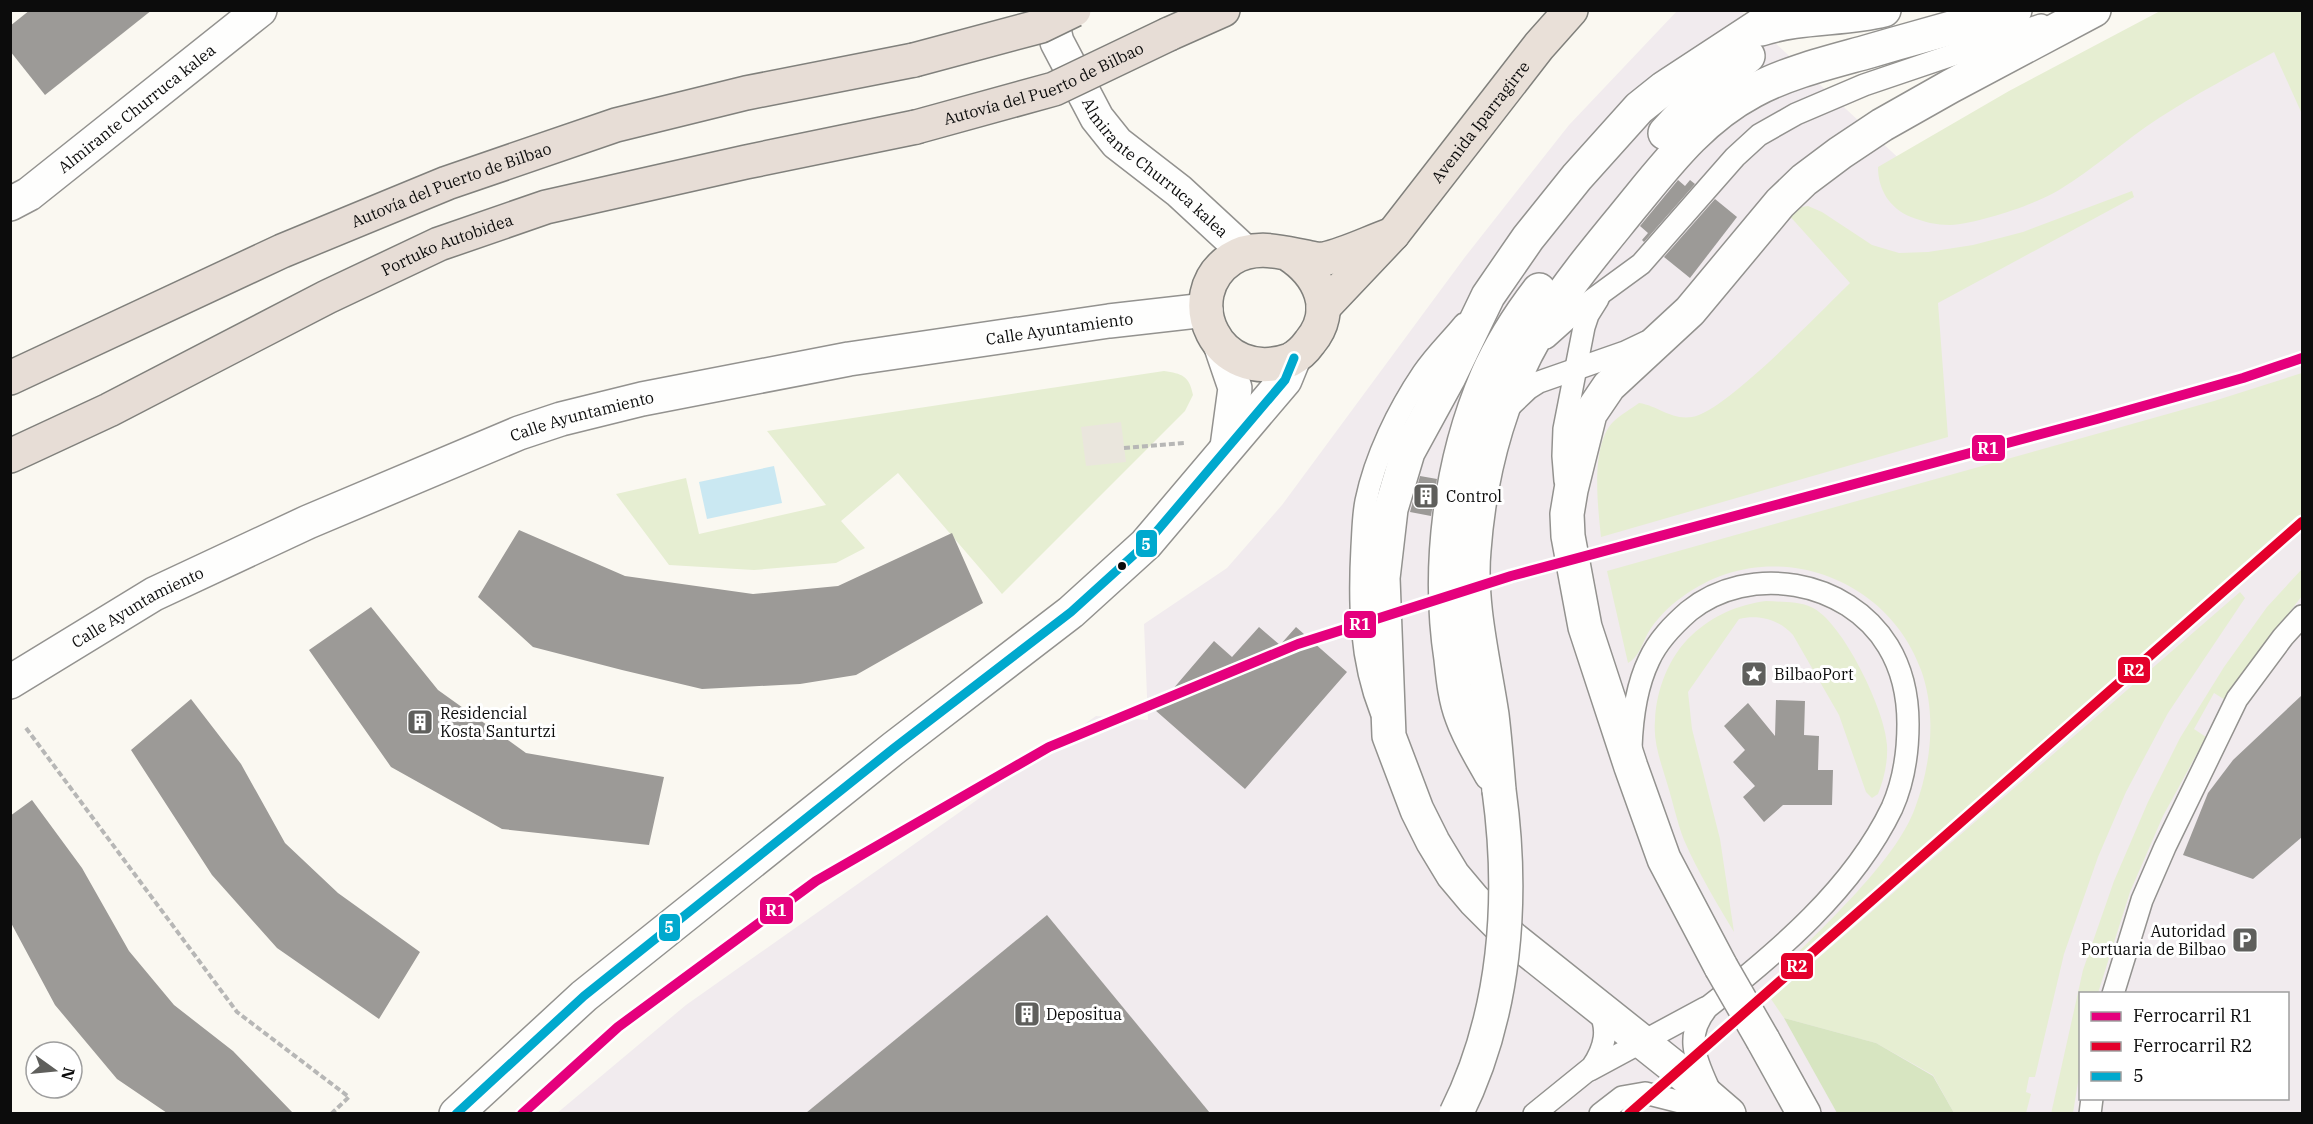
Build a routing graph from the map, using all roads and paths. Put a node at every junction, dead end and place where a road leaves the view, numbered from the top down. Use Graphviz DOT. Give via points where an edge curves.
graph roads {
  1 [pos="260,10"];
  2 [pos="1049,10"];
  3 [pos="1074,10"];
  4 [pos="1223,10"];
  5 [pos="1563,10"];
  6 [pos="1571,10"];
  7 [pos="1884,10"];
  8 [pos="2015,10"];
  9 [pos="2081,10"];
  10 [pos="2094,10"];
  11 [pos="1794,14"];
  12 [pos="1539,46"];
  13 [pos="916,127"];
  14 [pos="10,204"];
  15 [pos="1393,234"];
  16 [pos="1245,252"];
  17 [pos="1288,254"];
  18 [pos="1614,284"];
  19 [pos="1323,308"];
  20 [pos="1206,310"];
  21 [pos="1671,329"];
  22 [pos="1221,347"];
  23 [pos="1294,358"];
  24 [pos="1576,368"];
  25 [pos="10,378"];
  26 [pos="1513,386"];
  27 [pos="1498,423"];
  28 [pos="1185,443"];
  29 [pos="1227,447"];
  30 [pos="1124,448"];
  31 [pos="10,456"];
  32 [pos="1568,525"];
  33 [pos="1460,552"];
  34 [pos="2302,616"];
  35 [pos="10,682"];
  36 [pos="26,728"];
  37 [pos="1631,767"];
  38 [pos="2113,992"];
  39 [pos="1588,999"];
  40 [pos="1708,1006"];
  41 [pos="1642,1042"];
  42 [pos="1584,1073"];
  43 [pos="1723,1110"];
  44 [pos="331,1113"];
  45 [pos="456,1113"];
  46 [pos="1456,1113"];
  47 [pos="1534,1113"];
  48 [pos="1600,1113"];
  49 [pos="1804,1113"];
  1 -- 14 [label="street, Almirante Churruca kalea" via="29,194"];
  2 -- 16 [label="street, Almirante Churruca kalea" via="1057,42 1097,118 1117,143 1179,191"];
  3 -- 25 [label="highway, Autovía del Puerto de Bilbao, bridge" via="1041,26 914,60 746,93 616,125 447,183 282,251"];
  4 -- 13 [label="highway, Autovía del Puerto de Bilbao, bridge" via="1054,89"];
  5 -- 12 [label="highway"];
  6 -- 12 [label="highway, Avenida Iparragirre"];
  7 -- 11 [label="street" via="1868,14"];
  8 -- 26 [label="street" via="1779,79 1754,90 1706,122 1670,159 1568,286 1532,342"];
  9 -- 18 [label="lane" via="1864,85 1796,114 1759,135 1735,157 1653,252"];
  10 -- 21 [label="street" via="1941,91 1822,166 1780,204"];
  11 -- 33 [label="street" via="1703,92 1664,134 1529,303 1477,400 1460,465"];
  11 -- 39 [label="street" via="1754,31 1664,88 1639,108 1563,195 1488,296 1408,452 1391,509 1383,578 1389,736 1417,810 1453,875 1474,900 1512,938"];
  12 -- 15 [label="highway, Avenida Iparragirre"];
  13 -- 31 [label="highway, Portuko Autobidea" via="546,207 439,244"];
  15 -- 17 [label="highway" via="1322,259"];
  15 -- 19 [label="highway, Avenida Iparragirre"];
  16 -- 17 [label="highway" via="1267,249"];
  16 -- 20 [label="highway" via="1216,275 1208,291"];
  17 -- 19 [label="highway" via="1314,276"];
  18 -- 24 [label="lane" via="1588,315"];
  18 -- 26 [label="lane" via="1555,328 1528,360"];
  19 -- 23 [label="highway" via="1315,337"];
  20 -- 22 [label="highway" via="1210,330"];
  20 -- 35 [label="street, Calle Ayuntamiento" via="849,359 642,399 561,419 308,522 154,594"];
  21 -- 24 [label="lane" via="1625,352"];
  21 -- 32 [label="street" via="1609,386 1590,414 1571,490"];
  22 -- 23 [label="highway" via="1237,359 1256,365 1275,365"];
  22 -- 29 [label="street" via="1235,388"];
  23 -- 29 [label="street" via="1285,380"];
  24 -- 27 [label="lane" via="1528,389"];
  24 -- 32 [label="lane" via="1563,442"];
  26 -- 27 [label="street"];
  27 -- 33 [label="street"];
  28 -- 30 [label="path"];
  29 -- 45 [label="street" via="1146,544 1071,612 584,996"];
  32 -- 37 [label="street" via="1586,627"];
  33 -- 46 [label="street, bridge" via="1474,583 1492,718 1507,885 1503,952 1490,1020"];
  34 -- 38 [label="lane" via="2237,699 2142,900"];
  36 -- 44 [label="path" via="237,1012 350,1097"];
  37 -- 40 [label="lane" via="1634,710 1649,659 1677,621 1717,593 1755,583 1798,585 1820,591 1860,613 1887,644 1897,663 1908,711 1908,737 1900,785 1884,822 1841,885 1812,916 1758,968"];
  37 -- 49 [label="street, bridge" via="1664,859"];
  39 -- 41 [label="street"];
  39 -- 42 [label="lane" via="1598,1008 1606,1037 1598,1058"];
  40 -- 41 [label="lane"];
  40 -- 43 [label="lane" via="1696,1024 1694,1048 1697,1063"];
  41 -- 42 [label="lane"];
  41 -- 43 [label="street"];
  42 -- 47 [label="lane"];
  43 -- 48 [label="lane" via="1645,1093 1622,1096"];
}
